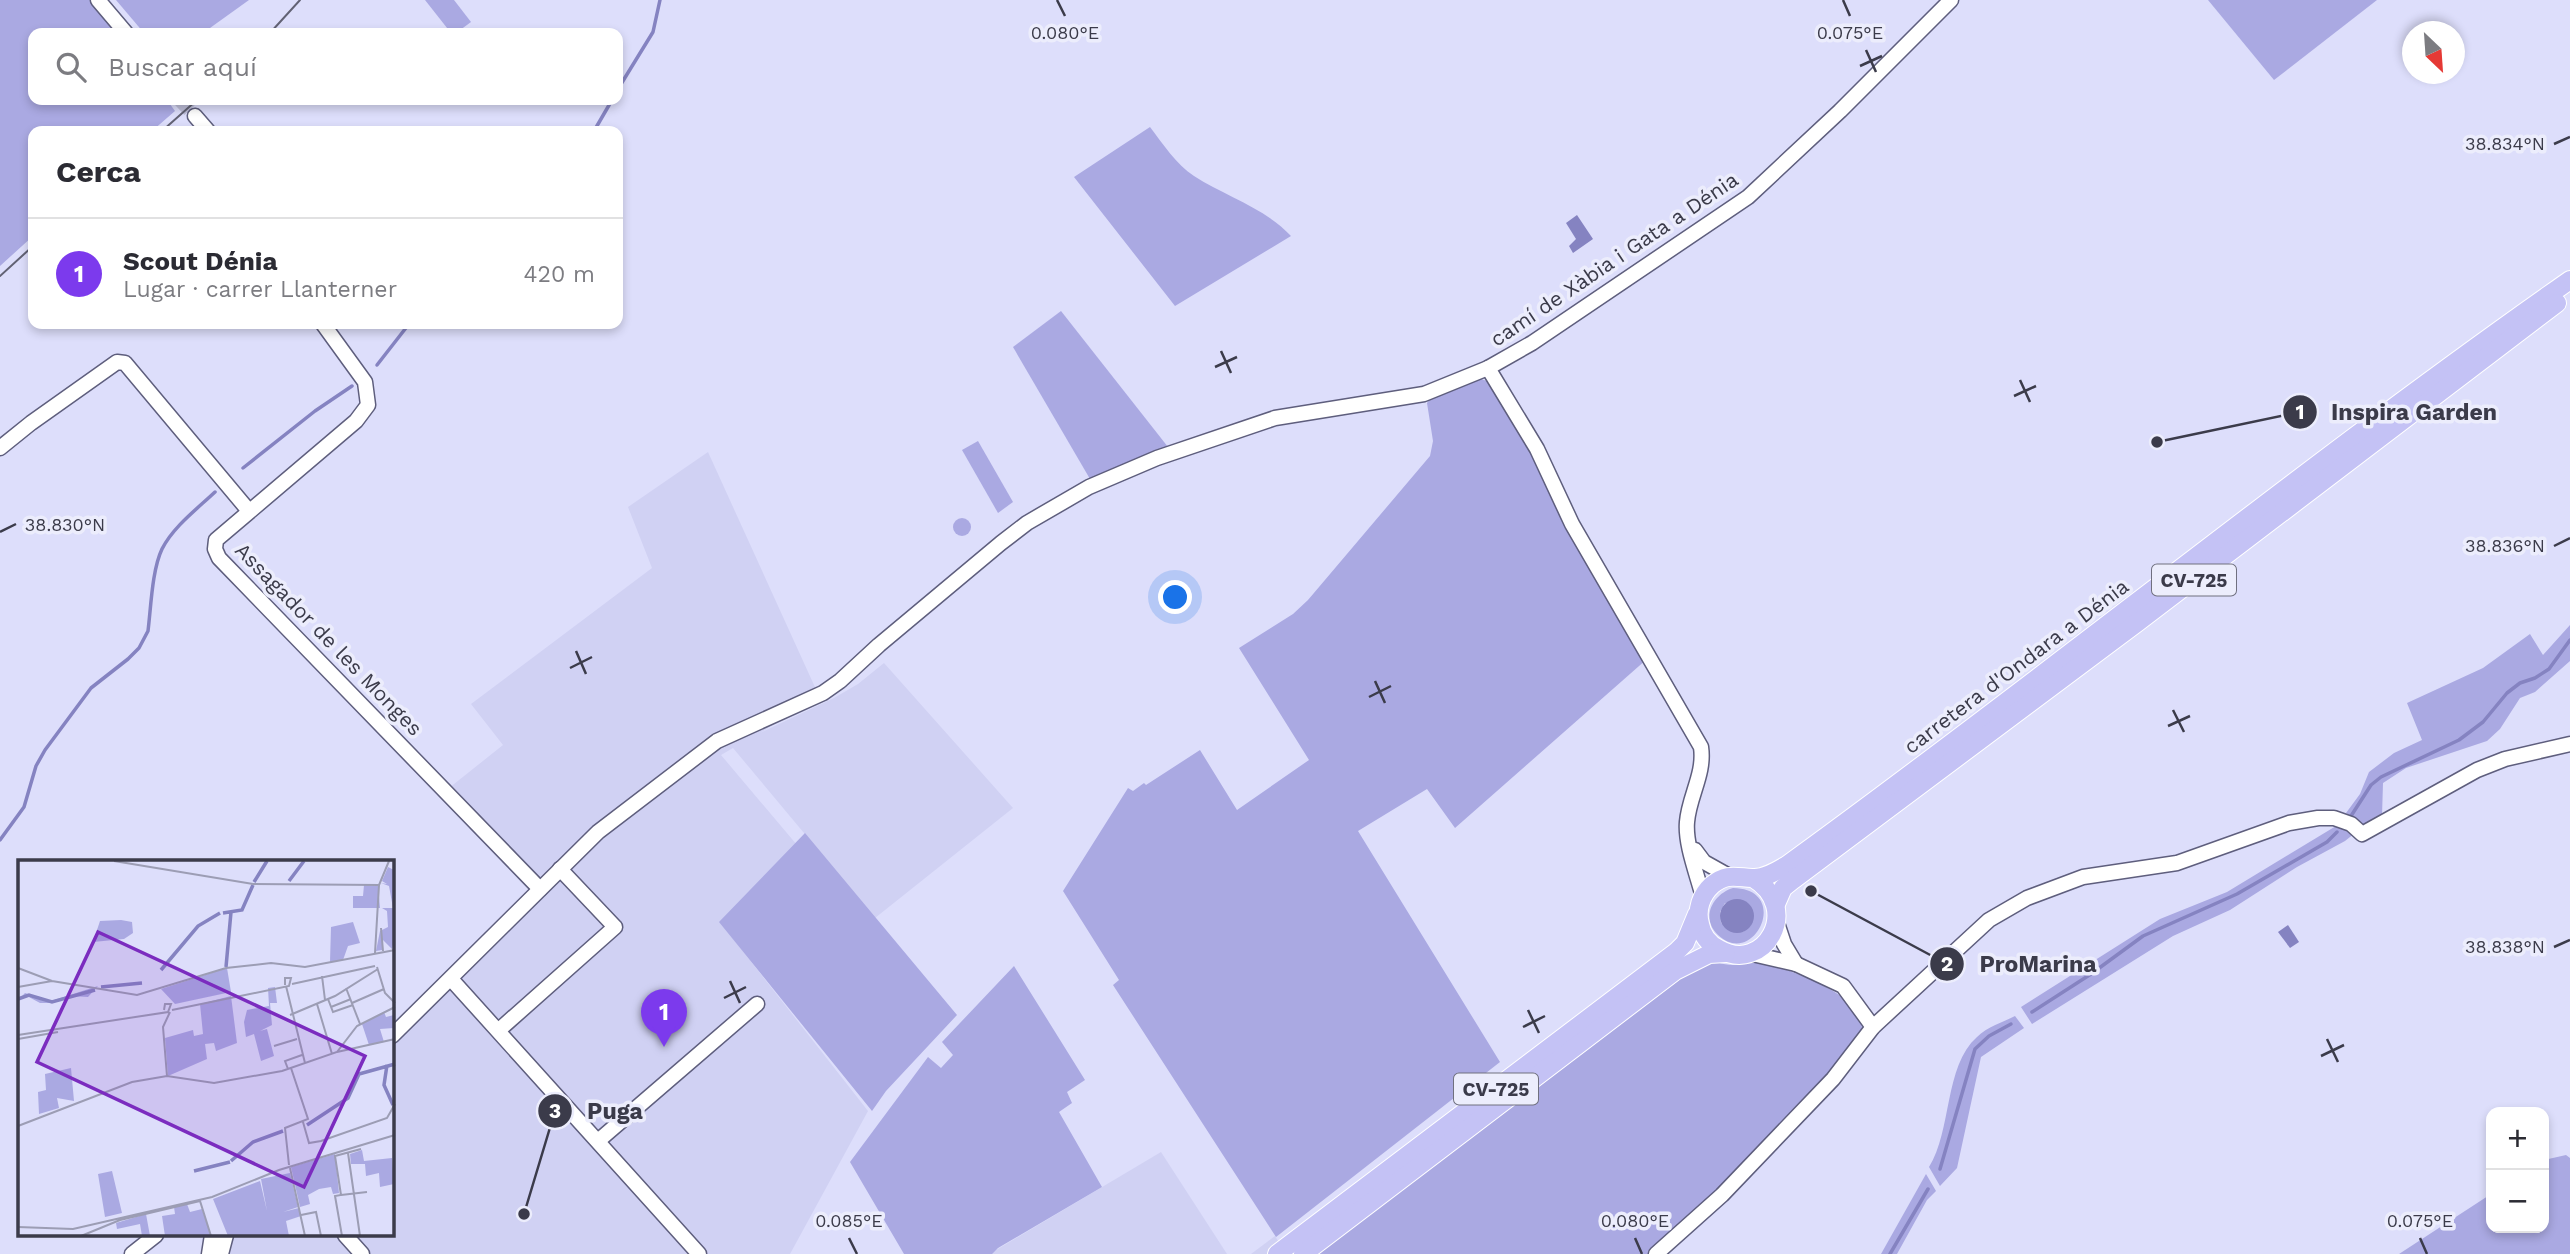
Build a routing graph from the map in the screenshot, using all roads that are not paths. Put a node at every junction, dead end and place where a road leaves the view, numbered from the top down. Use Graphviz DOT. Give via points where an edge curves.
graph roads {
  1 [pos="98,0"];
  2 [pos="1951,0"];
  3 [pos="121,28"];
  4 [pos="195,116"];
  5 [pos="204,126"];
  6 [pos="2570,272"];
  7 [pos="2570,281"];
  8 [pos="2570,293"];
  9 [pos="327,329"];
  10 [pos="2484,341"];
  11 [pos="1488,368"];
  12 [pos="0,448"];
  13 [pos="249,510"];
  14 [pos="2570,744"];
  15 [pos="1687,841"];
  16 [pos="560,869"];
  17 [pos="1729,876"];
  18 [pos="1753,878"];
  19 [pos="540,889"];
  20 [pos="1701,903"];
  21 [pos="1776,904"];
  22 [pos="1777,923"];
  23 [pos="1726,953"];
  24 [pos="1748,953"];
  25 [pos="1796,964"];
  26 [pos="451,979"];
  27 [pos="757,1004"];
  28 [pos="1873,1027"];
  29 [pos="499,1030"];
  30 [pos="394,1034"];
  31 [pos="598,1141"];
  32 [pos="155,1236"];
  33 [pos="212,1236"];
  34 [pos="226,1236"];
  35 [pos="346,1236"];
  36 [pos="132,1254"];
  37 [pos="209,1254"];
  38 [pos="221,1254"];
  39 [pos="362,1254"];
  40 [pos="699,1254"];
  41 [pos="1277,1254"];
  42 [pos="1303,1254"];
  43 [pos="1656,1254"];
  1 -- 3 [label="street"];
  2 -- 11 [label="street, camí de Xàbia i Gata a Dénia" via="1748,197"];
  4 -- 5 [label="street"];
  6 -- 10 [label="street"];
  7 -- 10 [label="main road, carretera d'Ondara a Dénia / CV-725"];
  8 -- 21 [label="main road, carretera d'Ondara a Dénia / CV-725" via="1793,880 1783,888"];
  9 -- 13 [label="street, Assagador de les Monges" via="365,382 368,405 356,421"];
  10 -- 18 [label="main road, carretera d'Ondara a Dénia / CV-725" via="1787,865"];
  11 -- 15 [label="street" via="1701,747 1702,769 1687,820"];
  11 -- 16 [label="street, camí de Xàbia i Gata a Dénia" via="1424,394 1275,418 1157,458 1089,487 1001,543 840,681 717,741 598,832"];
  12 -- 13 [label="street" via="117,362 125,363"];
  13 -- 19 [label="street, Assagador de les Monges" via="216,540 219,558"];
  14 -- 28 [label="street" via="2477,770 2362,834 2340,818 2308,819 2177,863 2083,877 2027,898 1989,919"];
  15 -- 17 [label="street" via="1704,862"];
  15 -- 20 [label="street"];
  16 -- 19 [label="street, camí de Xàbia i Gata a Dénia"];
  16 -- 29 [label="street" via="614,927"];
  17 -- 18 [label="main road, CV-725"];
  17 -- 20 [label="main road, CV-725" via="1709,887"];
  18 -- 21 [label="main road" via="1763,884"];
  19 -- 26 [label="street, camí de Xàbia i Gata a Dénia"];
  20 -- 23 [label="main road" via="1702,932"];
  20 -- 41 [label="main road, CV-725" via="1690,933 1676,951"];
  21 -- 22 [label="main road"];
  22 -- 24 [label="main road" via="1767,942"];
  22 -- 25 [label="street"];
  23 -- 24 [label="main road, CV-725"];
  23 -- 42 [label="main road, CV-725" via="1709,954 1675,971"];
  24 -- 25 [label="street"];
  25 -- 28 [label="street" via="1843,986"];
  26 -- 29 [label="street"];
  26 -- 30 [label="street, camí de Xàbia i Gata a Dénia"];
  27 -- 31 [label="street"];
  28 -- 43 [label="street" via="1833,1079 1722,1195"];
  29 -- 31 [label="street"];
  31 -- 40 [label="street"];
  32 -- 36 [label="street"];
  33 -- 37 [label="street"];
  34 -- 38 [label="street"];
  35 -- 39 [label="street"];
}
